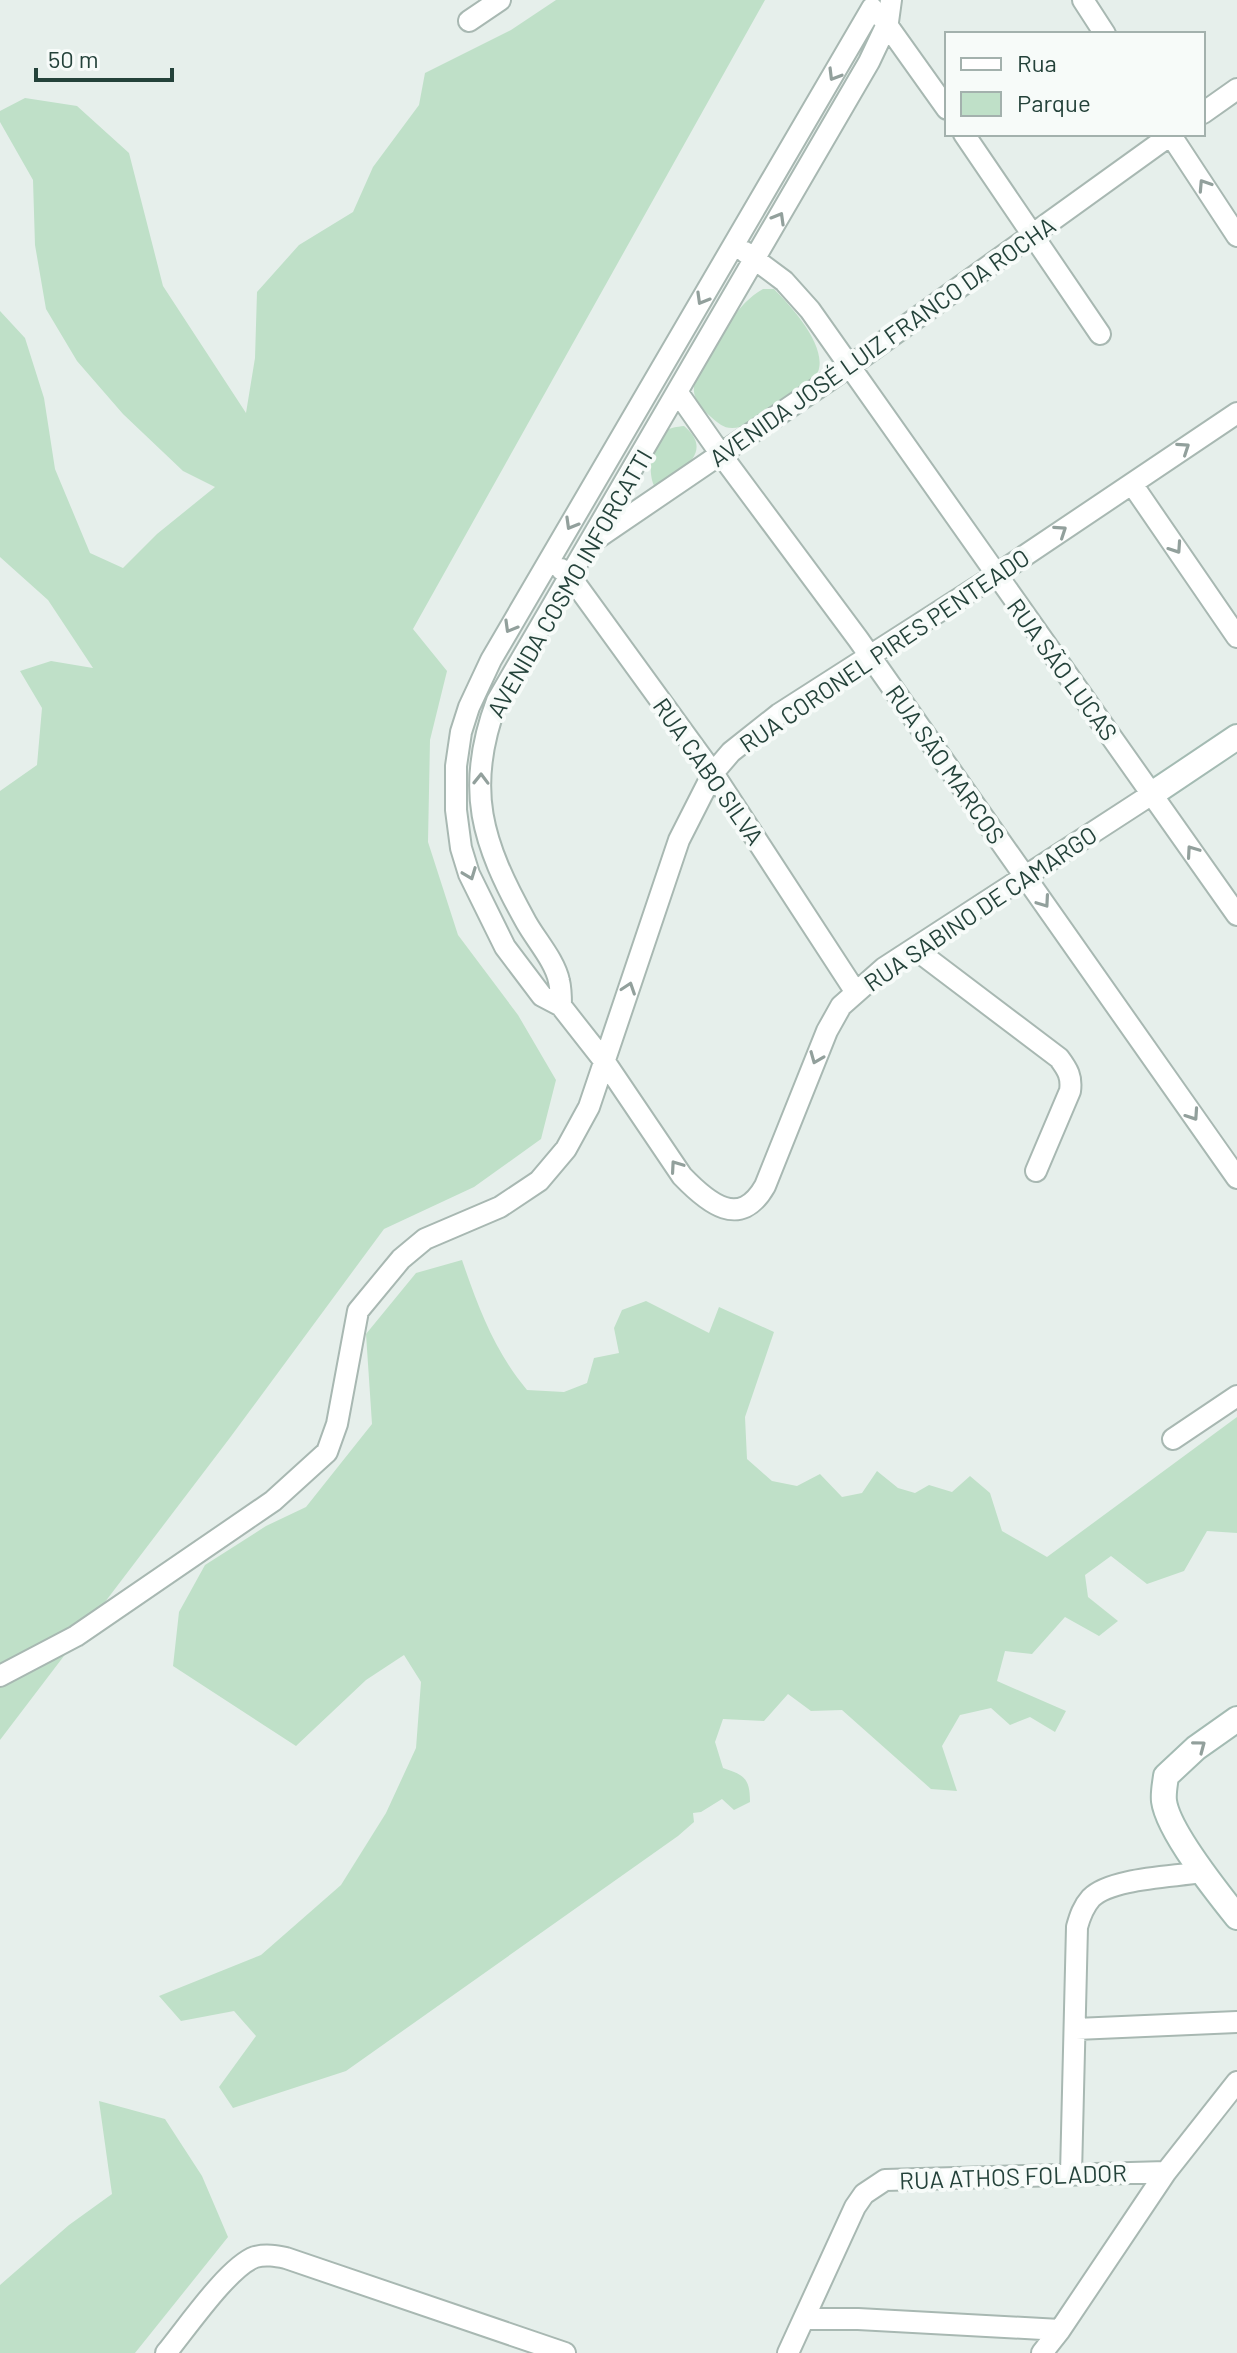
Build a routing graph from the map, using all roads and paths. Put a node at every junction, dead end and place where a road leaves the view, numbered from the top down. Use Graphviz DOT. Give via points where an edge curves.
graph roads {
  1 [pos="500,0"];
  2 [pos="1083,0"];
  3 [pos="879,2"];
  4 [pos="469,21"];
  5 [pos="888,22"];
  6 [pos="1104,32"];
  7 [pos="1237,89"];
  8 [pos="945,106"];
  9 [pos="1205,112"];
  10 [pos="965,136"];
  11 [pos="1168,136"];
  12 [pos="1172,136"];
  13 [pos="1033,234"];
  14 [pos="1237,236"];
  15 [pos="733,245"];
  16 [pos="755,259"];
  17 [pos="1100,334"];
  18 [pos="850,366"];
  19 [pos="678,393"];
  20 [pos="1237,413"];
  21 [pos="722,456"];
  22 [pos="1132,484"];
  23 [pos="589,543"];
  24 [pos="550,560"];
  25 [pos="996,575"];
  26 [pos="570,576"];
  27 [pos="1237,637"];
  28 [pos="869,655"];
  29 [pos="1237,737"];
  30 [pos="713,773"];
  31 [pos="1152,794"];
  32 [pos="1026,877"];
  33 [pos="1237,915"];
  34 [pos="915,949"];
  35 [pos="855,991"];
  36 [pos="561,1006"];
  37 [pos="605,1062"];
  38 [pos="1036,1171"];
  39 [pos="1237,1178"];
  40 [pos="1237,1396"];
  41 [pos="1173,1439"];
  42 [pos="0,1676"];
  43 [pos="1237,1719"];
  44 [pos="1202,1872"];
  45 [pos="1237,1917"];
  46 [pos="1237,2022"];
  47 [pos="1076,2029"];
  48 [pos="1237,2082"];
  49 [pos="1166,2172"];
  50 [pos="1071,2174"];
  51 [pos="804,2319"];
  52 [pos="1060,2330"];
  53 [pos="166,2353"];
  54 [pos="565,2353"];
  55 [pos="788,2353"];
  56 [pos="1042,2353"];
  1 -- 4 [label="street"];
  2 -- 6 [label="street"];
  3 -- 5 [label="street"];
  3 -- 15 [label="street, AVENIDA COSMO INFORCATTI, one-way"];
  5 -- 8 [label="street"];
  16 -- 5 [label="street, AVENIDA COSMO INFORCATTI, one-way"];
  7 -- 9 [label="street"];
  10 -- 13 [label="street"];
  11 -- 13 [label="street, AVENIDA JOSÉ LUIZ FRANCO DA ROCHA"];
  14 -- 12 [label="street, one-way"];
  13 -- 17 [label="street"];
  13 -- 18 [label="street, AVENIDA JOSÉ LUIZ FRANCO DA ROCHA"];
  15 -- 16 [label="street, RUA SÃO LUCAS"];
  15 -- 24 [label="street, AVENIDA COSMO INFORCATTI, one-way"];
  16 -- 18 [label="street, RUA SÃO LUCAS" via="801,300"];
  16 -- 19 [label="street, AVENIDA COSMO INFORCATTI"];
  18 -- 21 [label="street, AVENIDA JOSÉ LUIZ FRANCO DA ROCHA"];
  18 -- 25 [label="street, RUA SÃO LUCAS"];
  19 -- 21 [label="street, RUA SÃO MARCOS"];
  19 -- 23 [label="street, AVENIDA COSMO INFORCATTI"];
  22 -- 20 [label="street, RUA CORONEL PIRES PENTEADO, one-way"];
  21 -- 23 [label="street, AVENIDA JOSÉ LUIZ FRANCO DA ROCHA"];
  21 -- 28 [label="street, RUA SÃO MARCOS"];
  25 -- 22 [label="street, RUA CORONEL PIRES PENTEADO, one-way"];
  22 -- 27 [label="street, one-way"];
  23 -- 26 [label="street, AVENIDA COSMO INFORCATTI"];
  24 -- 26 [label="street, RUA CABO SILVA"];
  24 -- 36 [label="street, AVENIDA COSMO INFORCATTI, one-way" via="469,707 456,766 456,810 461,848 488,916 542,996"];
  25 -- 28 [label="street, RUA CORONEL PIRES PENTEADO"];
  25 -- 31 [label="street, RUA SÃO LUCAS"];
  26 -- 30 [label="street, RUA CABO SILVA"];
  36 -- 26 [label="street, AVENIDA COSMO INFORCATTI, one-way" via="559,979 492,857 482,823 480,774 485,732 497,701"];
  28 -- 30 [label="street, RUA CORONEL PIRES PENTEADO" via="753,733"];
  28 -- 32 [label="street, RUA SÃO MARCOS"];
  29 -- 31 [label="street, RUA SABINO DE CAMARGO"];
  30 -- 35 [label="street, RUA CABO SILVA"];
  37 -- 30 [label="street, RUA CORONEL PIRES PENTEADO, one-way" via="679,840"];
  31 -- 32 [label="street, RUA SABINO DE CAMARGO"];
  33 -- 31 [label="street, RUA SÃO LUCAS, one-way"];
  32 -- 34 [label="street, RUA SABINO DE CAMARGO"];
  32 -- 39 [label="street, RUA SÃO MARCOS, one-way"];
  34 -- 35 [label="street, RUA SABINO DE CAMARGO"];
  34 -- 38 [label="street" via="1067,1069 1070,1091"];
  35 -- 37 [label="street, RUA SABINO DE CAMARGO, one-way" via="827,1031 765,1186 752,1204 736,1210 714,1203 682,1176"];
  36 -- 37 [label="street"];
  37 -- 42 [label="street, RUA CORONEL PIRES PENTEADO" via="578,1128 539,1181 500,1207 425,1239 358,1311 327,1452 273,1501 98,1621"];
  40 -- 41 [label="street"];
  44 -- 43 [label="street, one-way" via="1169,1817 1166,1776"];
  44 -- 45 [label="street"];
  44 -- 47 [label="street" via="1114,1887 1091,1898 1077,1927"];
  46 -- 47 [label="street"];
  47 -- 50 [label="street"];
  48 -- 49 [label="street"];
  49 -- 50 [label="street, RUA ATHOS FOLADOR"];
  49 -- 52 [label="street"];
  50 -- 51 [label="street, RUA ATHOS FOLADOR" via="885,2180 855,2207"];
  51 -- 52 [label="street"];
  51 -- 55 [label="street"];
  52 -- 56 [label="street"];
  53 -- 54 [label="street" via="232,2273 258,2256 286,2258"];
}
